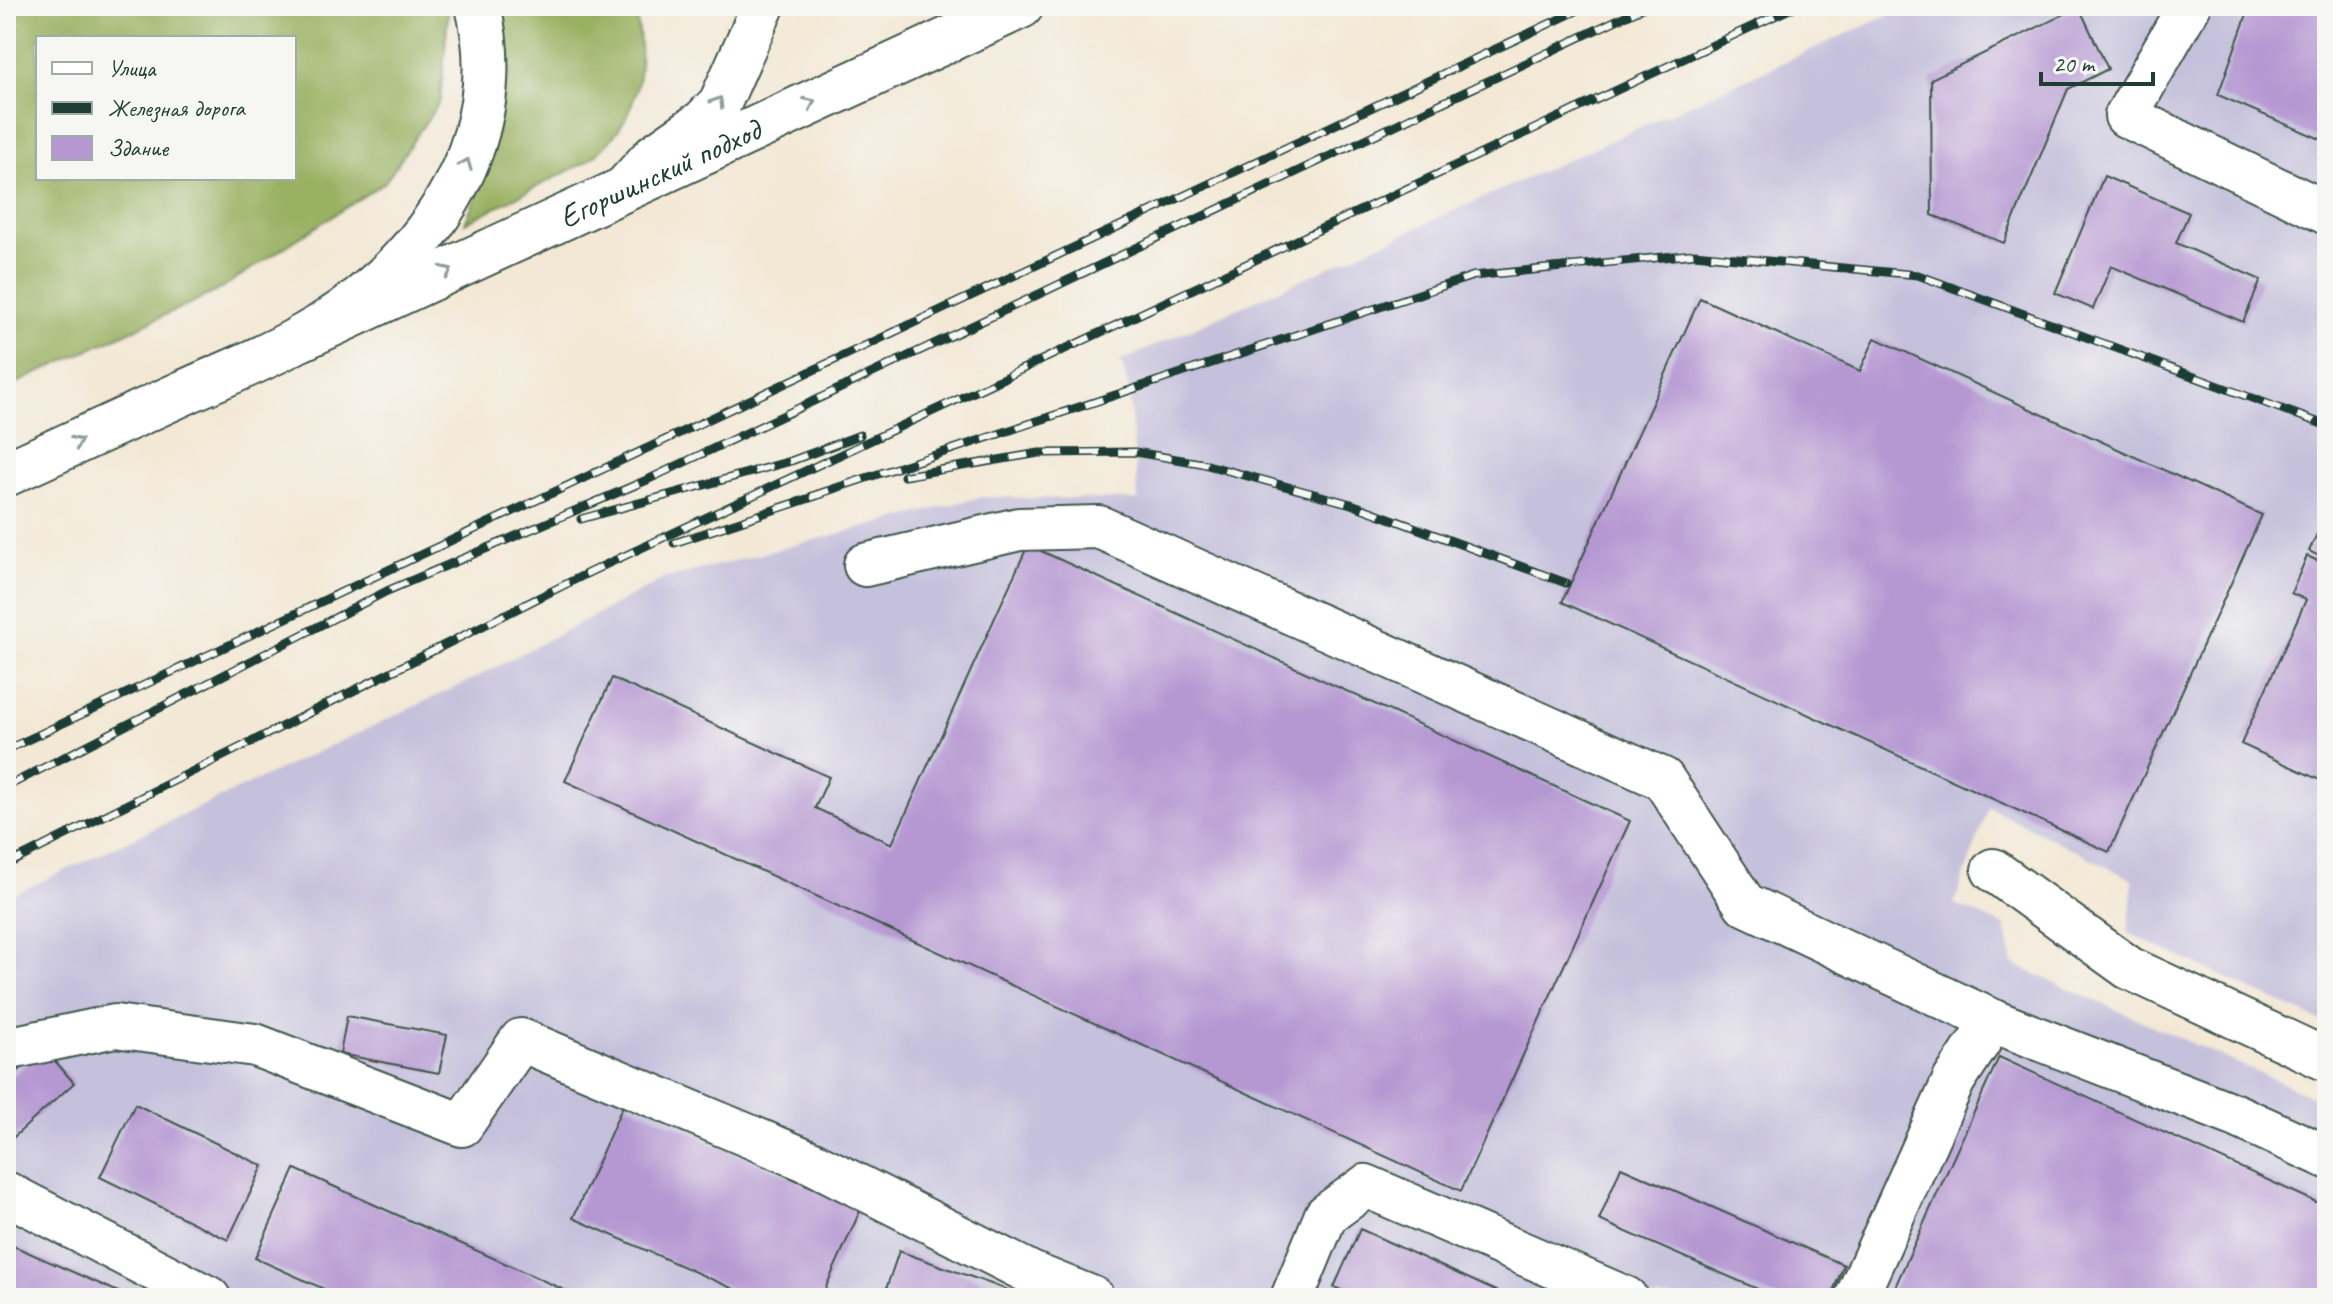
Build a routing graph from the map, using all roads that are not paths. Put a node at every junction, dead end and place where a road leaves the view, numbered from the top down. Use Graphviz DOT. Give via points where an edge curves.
graph roads {
  1 [pos="478,6"];
  2 [pos="763,6"];
  3 [pos="1021,6"];
  4 [pos="2189,6"];
  5 [pos="620,191"];
  6 [pos="2327,213"];
  7 [pos="300,339"];
  8 [pos="6,474"];
  9 [pos="865,565"];
  10 [pos="1993,870"];
  11 [pos="1993,1021"];
  12 [pos="6,1049"];
  13 [pos="2327,1060"];
  14 [pos="2327,1157"];
  15 [pos="6,1193"];
  16 [pos="209,1298"];
  17 [pos="1093,1298"];
  18 [pos="1292,1298"];
  19 [pos="1626,1298"];
  20 [pos="1856,1298"];
  7 -- 1 [label="main road, one-way" via="376,286 406,258 448,202 480,122 486,74"];
  5 -- 2 [label="lane, one-way" via="668,143 712,113"];
  5 -- 3 [label="main road, Егоршинский подход, one-way"];
  4 -- 6 [label="lane" via="2126,116"];
  7 -- 5 [label="main road, Егоршинский подход, one-way"];
  8 -- 7 [label="main road, one-way"];
  9 -- 11 [label="lane" via="1019,529 1099,527 1663,779 1745,904"];
  10 -- 13 [label="lane" via="2129,968"];
  11 -- 14 [label="lane" via="2237,1116"];
  11 -- 20 [label="lane" via="1954,1080"];
  12 -- 17 [label="lane" via="115,1026 255,1045 462,1125 521,1040 813,1163 1031,1273"];
  15 -- 16 [label="lane"];
  18 -- 19 [label="lane" via="1326,1215 1366,1186"];
}
